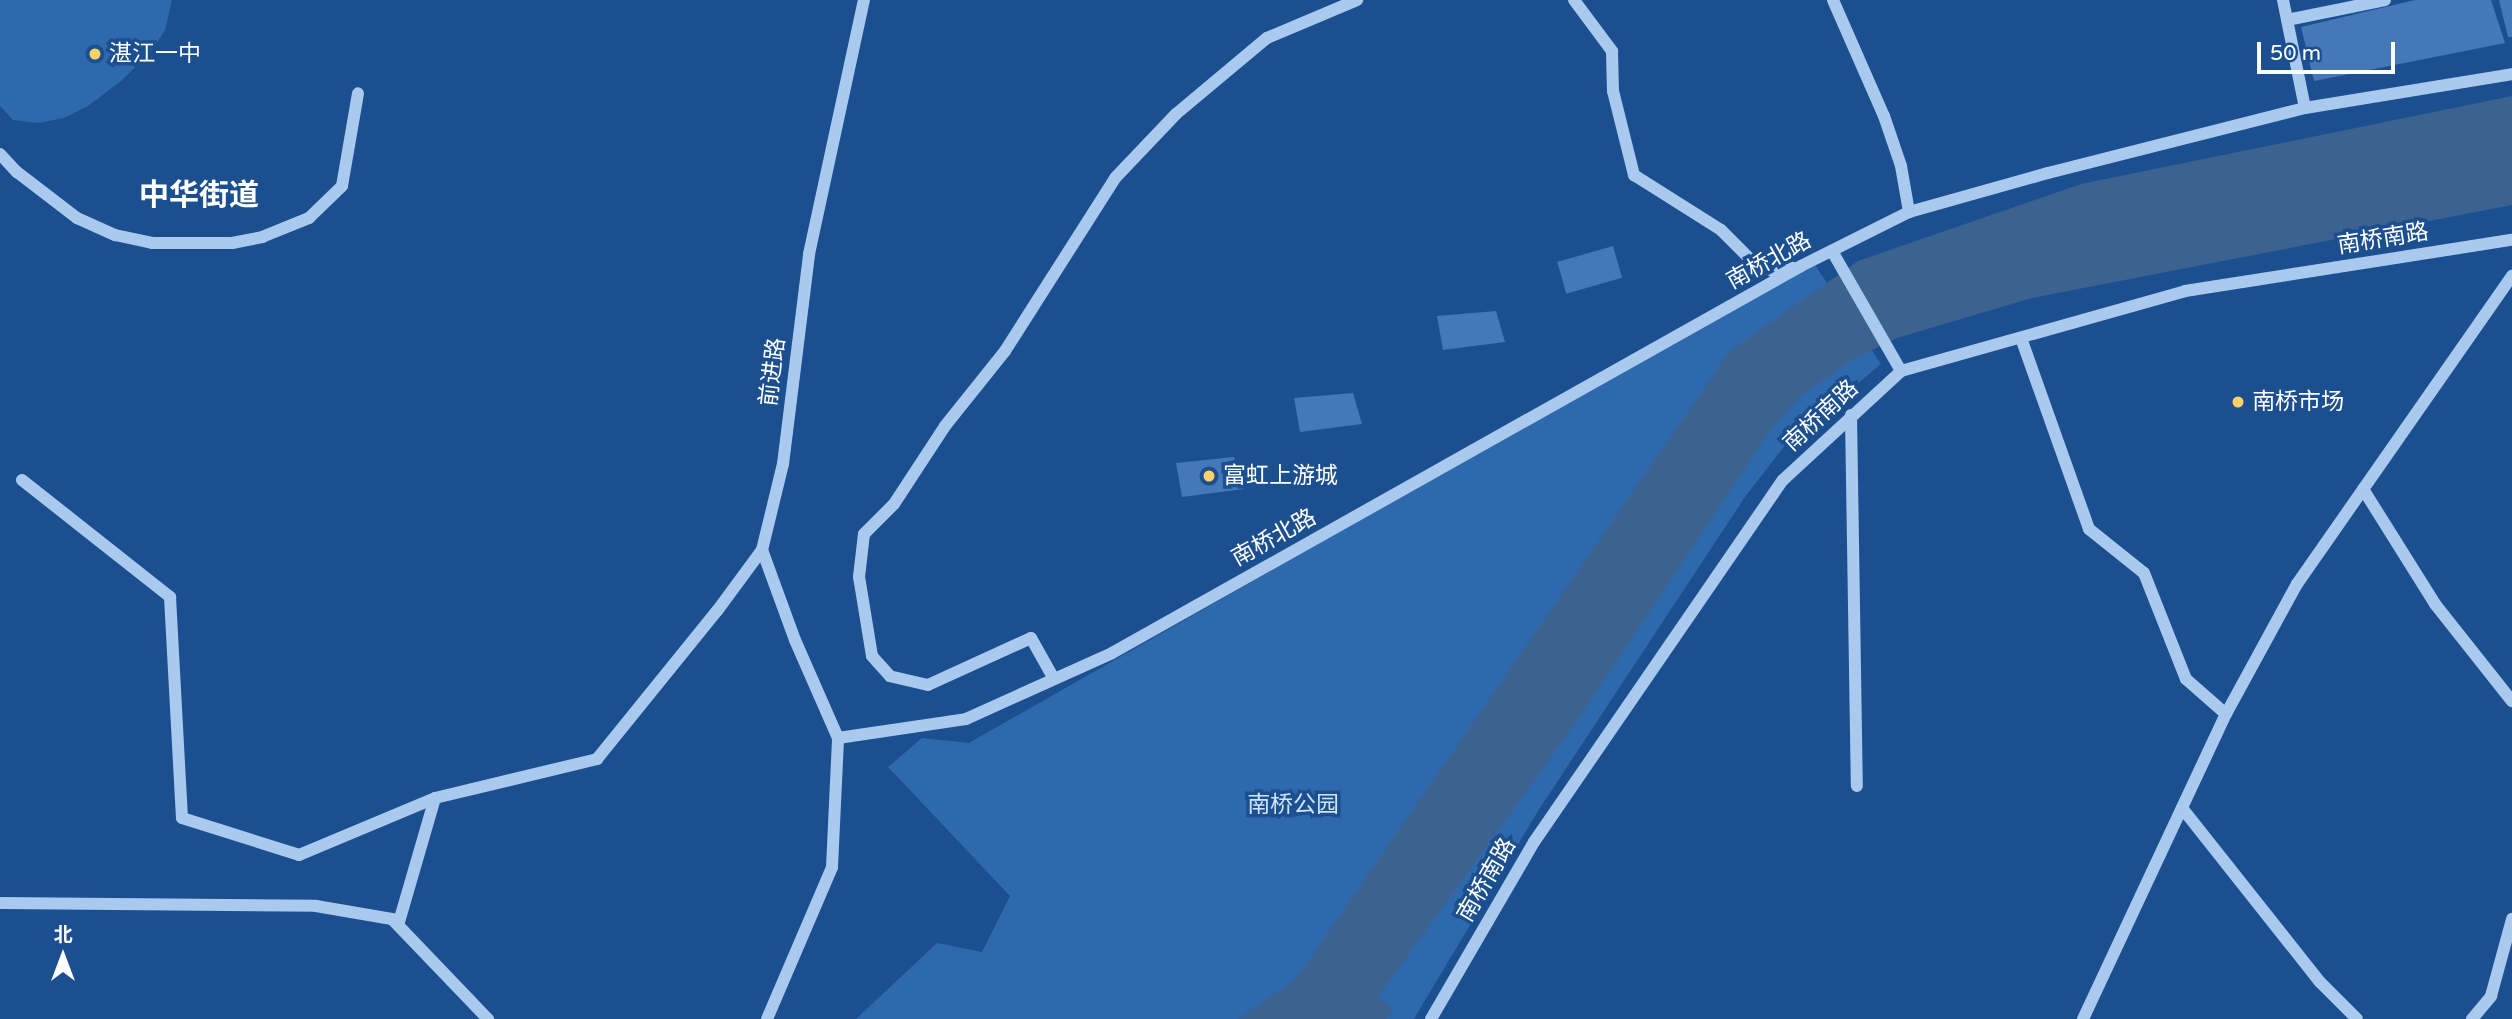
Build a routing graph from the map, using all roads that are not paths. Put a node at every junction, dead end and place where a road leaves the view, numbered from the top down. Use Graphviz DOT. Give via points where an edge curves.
graph roads {
  1 [pos="864,0"];
  2 [pos="1357,0"];
  3 [pos="1574,0"];
  4 [pos="1833,0"];
  5 [pos="2283,0"];
  6 [pos="2385,0"];
  7 [pos="2287,20"];
  8 [pos="2512,74"];
  9 [pos="358,93"];
  10 [pos="2305,108"];
  11 [pos="0,154"];
  12 [pos="1909,212"];
  13 [pos="2512,240"];
  14 [pos="1832,251"];
  15 [pos="1801,266"];
  16 [pos="2512,276"];
  17 [pos="2021,338"];
  18 [pos="1901,371"];
  19 [pos="1851,415"];
  20 [pos="22,480"];
  21 [pos="2363,489"];
  22 [pos="762,550"];
  23 [pos="1054,680"];
  24 [pos="2512,701"];
  25 [pos="2226,714"];
  26 [pos="838,738"];
  27 [pos="1857,786"];
  28 [pos="435,798"];
  29 [pos="2182,808"];
  30 [pos="0,903"];
  31 [pos="2512,919"];
  32 [pos="398,925"];
  33 [pos="488,1019"];
  34 [pos="767,1019"];
  35 [pos="1431,1019"];
  36 [pos="2083,1019"];
  37 [pos="2357,1019"];
  38 [pos="2472,1019"];
  1 -- 22 [label="street, 前进路" via="809,254 783,464"];
  2 -- 23 [label="street" via="1267,38 1176,114 1116,177 1005,351 945,426 894,504 863,534 859,577 872,656 891,676 928,685 1031,638"];
  3 -- 15 [label="street" via="1612,51 1613,91 1634,175 1721,230 1751,260 1773,271"];
  4 -- 12 [label="street" via="1884,116 1901,166"];
  5 -- 7 [label="street"];
  6 -- 7 [label="street"];
  7 -- 10 [label="street"];
  8 -- 10 [label="street, 南桥北路"];
  9 -- 11 [label="street" via="342,186 309,218 262,237 232,243 152,243 114,235 78,218"];
  10 -- 12 [label="street, 南桥北路"];
  12 -- 14 [label="street, 南桥北路"];
  13 -- 17 [label="street, 南桥南路" via="2185,291"];
  14 -- 15 [label="street, 南桥北路"];
  14 -- 18 [label="street"];
  15 -- 23 [label="street, 南桥北路" via="1112,653"];
  16 -- 21 [label="street"];
  17 -- 18 [label="street, 南桥南路"];
  17 -- 25 [label="street" via="2089,529 2144,573 2186,679"];
  18 -- 19 [label="street, 南桥南路"];
  19 -- 27 [label="street"];
  19 -- 35 [label="street, 南桥南路" via="1783,480 1534,842"];
  20 -- 28 [label="street" via="170,597 182,818 299,855"];
  21 -- 24 [label="street" via="2435,604"];
  21 -- 25 [label="street" via="2297,584"];
  22 -- 26 [label="street"];
  22 -- 28 [label="street" via="597,759"];
  23 -- 26 [label="street, 南桥北路" via="966,719"];
  25 -- 29 [label="street"];
  26 -- 34 [label="street" via="832,867"];
  28 -- 32 [label="street"];
  29 -- 36 [label="street"];
  29 -- 37 [label="street" via="2320,982"];
  30 -- 32 [label="street" via="316,906 392,919"];
  31 -- 38 [label="street" via="2491,996"];
  32 -- 33 [label="street"];
}
